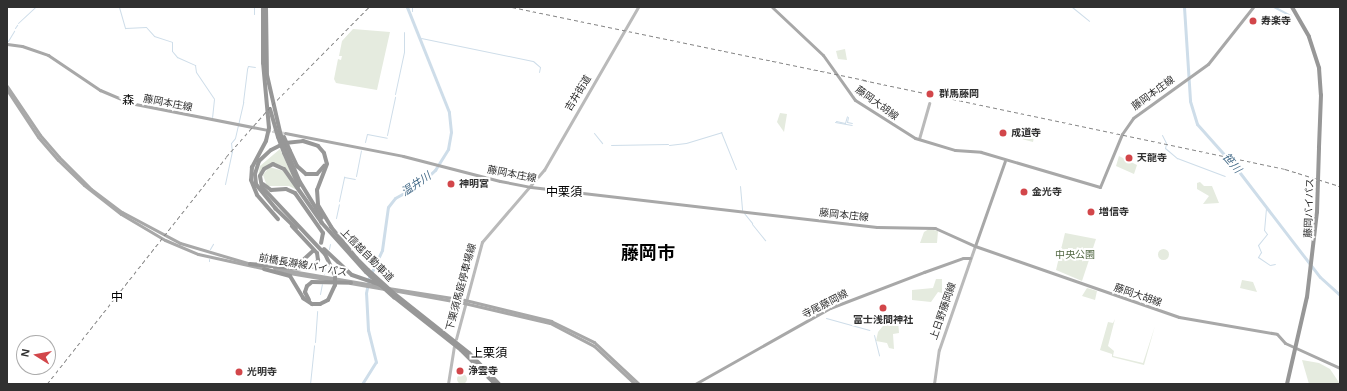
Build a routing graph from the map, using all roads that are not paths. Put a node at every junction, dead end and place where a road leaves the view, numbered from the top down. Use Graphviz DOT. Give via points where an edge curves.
graph roads {
  1 [pos="263,7"];
  2 [pos="266,7"];
  3 [pos="638,7"];
  4 [pos="772,7"];
  5 [pos="1253,7"];
  6 [pos="1290,7"];
  7 [pos="7,44"];
  8 [pos="263,62"];
  9 [pos="7,86"];
  10 [pos="7,90"];
  11 [pos="929,103"];
  12 [pos="268,130"];
  13 [pos="282,136"];
  14 [pos="919,140"];
  15 [pos="287,152"];
  16 [pos="1005,161"];
  17 [pos="265,168"];
  18 [pos="251,172"];
  19 [pos="531,187"];
  20 [pos="277,207"];
  21 [pos="278,219"];
  22 [pos="290,220"];
  23 [pos="322,223"];
  24 [pos="321,243"];
  25 [pos="975,246"];
  26 [pos="313,251"];
  27 [pos="970,258"];
  28 [pos="357,260"];
  29 [pos="292,263"];
  30 [pos="250,264"];
  31 [pos="264,269"];
  32 [pos="367,271"];
  33 [pos="351,283"];
  34 [pos="367,284"];
  35 [pos="334,285"];
  36 [pos="390,288"];
  37 [pos="395,296"];
  38 [pos="465,301"];
  39 [pos="456,339"];
  40 [pos="454,347"];
  41 [pos="1296,348"];
  42 [pos="1340,368"];
  43 [pos="448,384"];
  44 [pos="495,384"];
  45 [pos="499,384"];
  46 [pos="635,384"];
  47 [pos="639,384"];
  48 [pos="695,384"];
  49 [pos="934,384"];
  50 [pos="1287,384"];
  1 -- 8 [label="highway, 上信越自動車道"];
  2 -- 13 [label="highway" via="267,74"];
  3 -- 19 [label="main road, 吉井街道" via="544,170"];
  4 -- 14 [label="main road, 藤岡大胡線" via="823,55 856,100"];
  5 -- 16 [label="main road, 藤岡本庄線" via="1211,61 1133,118 1122,134 1100,187"];
  6 -- 41 [label="highway, 藤岡バイパス, bridge" via="1306,32 1315,54 1321,82 1313,262"];
  7 -- 12 [label="main road, 藤岡本庄線" via="29,47 48,55 100,90 130,103"];
  8 -- 13 [label="highway, 上信越自動車道" via="269,103"];
  8 -- 18 [label="highway" via="269,131"];
  9 -- 30 [label="main road, 前橋長瀞線バイパス" via="58,157 91,189 122,212 180,243"];
  10 -- 31 [label="main road, 前橋長瀞線バイパス" via="38,137 58,160 84,186 121,214 166,240 198,254"];
  11 -- 14 [label="main road"];
  13 -- 15 [label="highway, 上信越自動車道, bridge"];
  13 -- 19 [label="main road, 藤岡本庄線" via="439,165"];
  14 -- 16 [label="main road, 藤岡大胡線" via="955,150 981,152"];
  15 -- 20 [label="highway" via="298,168 306,174 317,174 324,166 321,152 306,144 283,146 264,158 258,169 257,181"];
  15 -- 23 [label="highway, 上信越自動車道" via="298,183"];
  15 -- 28 [label="highway, 上信越自動車道" via="314,206"];
  16 -- 25 [label="main road"];
  17 -- 20 [label="highway" via="260,174 260,183"];
  17 -- 23 [label="highway" via="275,164 284,169"];
  17 -- 24 [label="highway" via="261,176 264,185 271,190 288,189 295,193 323,233"];
  18 -- 20 [label="highway" via="256,189"];
  18 -- 21 [label="highway" via="251,183 256,193"];
  19 -- 25 [label="main road, 藤岡本庄線" via="870,226 930,227"];
  19 -- 38 [label="main road, 下栗須馬庭停車場線" via="483,239"];
  20 -- 22 [label="highway"];
  20 -- 28 [label="highway" via="256,182 255,171 259,161 271,150 285,143 306,142 318,146 324,153 327,164 317,190 318,205 331,227"];
  22 -- 30 [label="highway" via="316,251 316,266 303,269"];
  22 -- 34 [label="highway" via="348,272"];
  22 -- 35 [label="highway, bridge" via="327,256 334,275"];
  23 -- 32 [label="highway, 上信越自動車道"];
  25 -- 27 [label="main road, 上日野藤岡線"];
  25 -- 41 [label="main road, 藤岡大胡線" via="1179,317 1276,334 1283,342"];
  26 -- 29 [label="highway" via="301,262"];
  27 -- 48 [label="main road, 寺尾藤岡線" via="963,258 924,272 831,308"];
  27 -- 49 [label="main road, 上日野藤岡線" via="939,350"];
  28 -- 32 [label="highway, 上信越自動車道"];
  30 -- 34 [label="main road, 前橋長瀞線バイパス"];
  31 -- 33 [label="main road, 前橋長瀞線バイパス"];
  31 -- 35 [label="highway" via="290,276 303,298 312,304 328,300"];
  32 -- 37 [label="highway, 上信越自動車道, bridge"];
  33 -- 34 [label="main road, 前橋長瀞線バイパス"];
  33 -- 35 [label="highway" via="316,281 307,286 305,296 312,302 322,302 329,296"];
  34 -- 36 [label="highway"];
  34 -- 38 [label="main road, 前橋長瀞線バイパス"];
  36 -- 38 [label="main road, 前橋長瀞線バイパス"];
  37 -- 44 [label="highway, 上信越自動車道" via="461,350"];
  37 -- 45 [label="highway, 上信越自動車道" via="469,353"];
  38 -- 39 [label="main road, 下栗須馬庭停車場線"];
  38 -- 46 [label="main road, 前橋長瀞線バイパス" via="534,318 571,332 606,355"];
  38 -- 47 [label="main road, 前橋長瀞線バイパス" via="535,316 573,330 604,350"];
  40 -- 43 [label="main road"];
  41 -- 42 [label="main road, 藤岡大胡線"];
  41 -- 50 [label="highway, 藤岡バイパス"];
}
